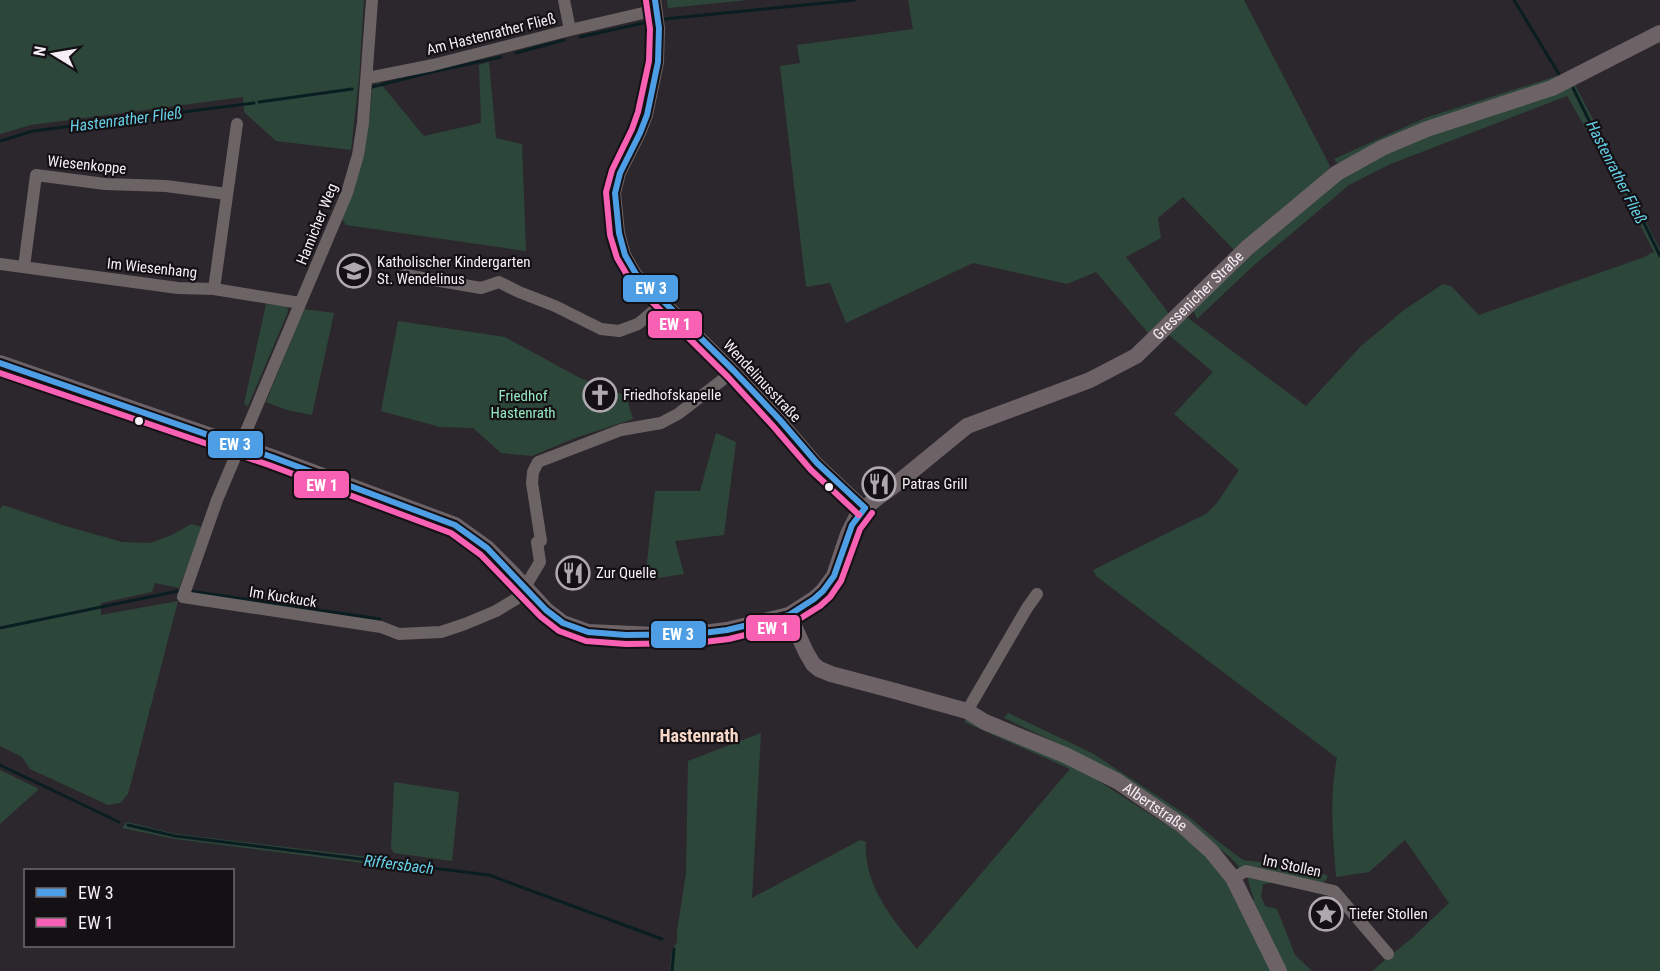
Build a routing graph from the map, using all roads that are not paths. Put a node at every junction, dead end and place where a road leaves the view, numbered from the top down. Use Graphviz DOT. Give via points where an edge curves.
graph roads {
  1 [pos="372,0"];
  2 [pos="564,0"];
  3 [pos="656,5"];
  4 [pos="570,30"];
  5 [pos="1660,33"];
  6 [pos="368,78"];
  7 [pos="237,124"];
  8 [pos="227,194"];
  9 [pos="0,264"];
  10 [pos="24,267"];
  11 [pos="405,274"];
  12 [pos="214,289"];
  13 [pos="663,302"];
  14 [pos="300,303"];
  15 [pos="0,363"];
  16 [pos="734,371"];
  17 [pos="239,446"];
  18 [pos="865,508"];
  19 [pos="526,589"];
  20 [pos="1037,594"];
  21 [pos="789,615"];
  22 [pos="967,711"];
  23 [pos="1233,878"];
  24 [pos="1388,954"];
  25 [pos="1279,971"];
  1 -- 6 [label="street, Hamicher Weg"];
  2 -- 4 [label="street"];
  3 -- 4 [label="street, Am Hastenrather Fließ"];
  3 -- 13 [label="street, Wendelinusstraße" via="658,62 647,115 615,193 619,233 626,255 636,274"];
  4 -- 6 [label="street, Am Hastenrather Fließ"];
  5 -- 18 [label="main road, Gressenicher Straße" via="1552,88 1418,133 1337,173 1247,248 1136,356 1090,380 967,426"];
  6 -- 14 [label="street, Hamicher Weg" via="358,155"];
  7 -- 8 [label="street"];
  8 -- 10 [label="street, Wiesenkoppe" via="36,175"];
  8 -- 12 [label="street"];
  9 -- 10 [label="street, Im Wiesenhang"];
  10 -- 12 [label="street, Im Wiesenhang" via="178,288"];
  11 -- 13 [label="street" via="481,288 499,282 600,329 619,330 638,324"];
  12 -- 14 [label="street, Im Wiesenhang"];
  13 -- 16 [label="street, Wendelinusstraße"];
  14 -- 17 [label="street, Hamicher Weg"];
  15 -- 17 [label="main road, Gressenicher Straße"];
  16 -- 18 [label="street, Wendelinusstraße" via="817,464"];
  16 -- 19 [label="street" via="661,423 621,430 538,462 532,483 541,541 537,542 540,562"];
  17 -- 19 [label="main road, Gressenicher Straße" via="455,525 487,548"];
  17 -- 19 [label="street, Im Kuckuck" via="183,597 381,627 399,634 441,632 465,624 511,604"];
  18 -- 21 [label="main road, Gressenicher Straße" via="852,525 834,576 814,599"];
  19 -- 21 [label="main road, Gressenicher Straße" via="563,623 588,632 695,634"];
  20 -- 22 [label="street"];
  21 -- 22 [label="main road, Albertstraße" via="806,652 819,669"];
  22 -- 23 [label="main road, Albertstraße" via="1117,781 1183,826 1211,850"];
  23 -- 24 [label="street, Im Stollen" via="1246,871 1334,891"];
  23 -- 25 [label="main road, Albertstraße"];
}
